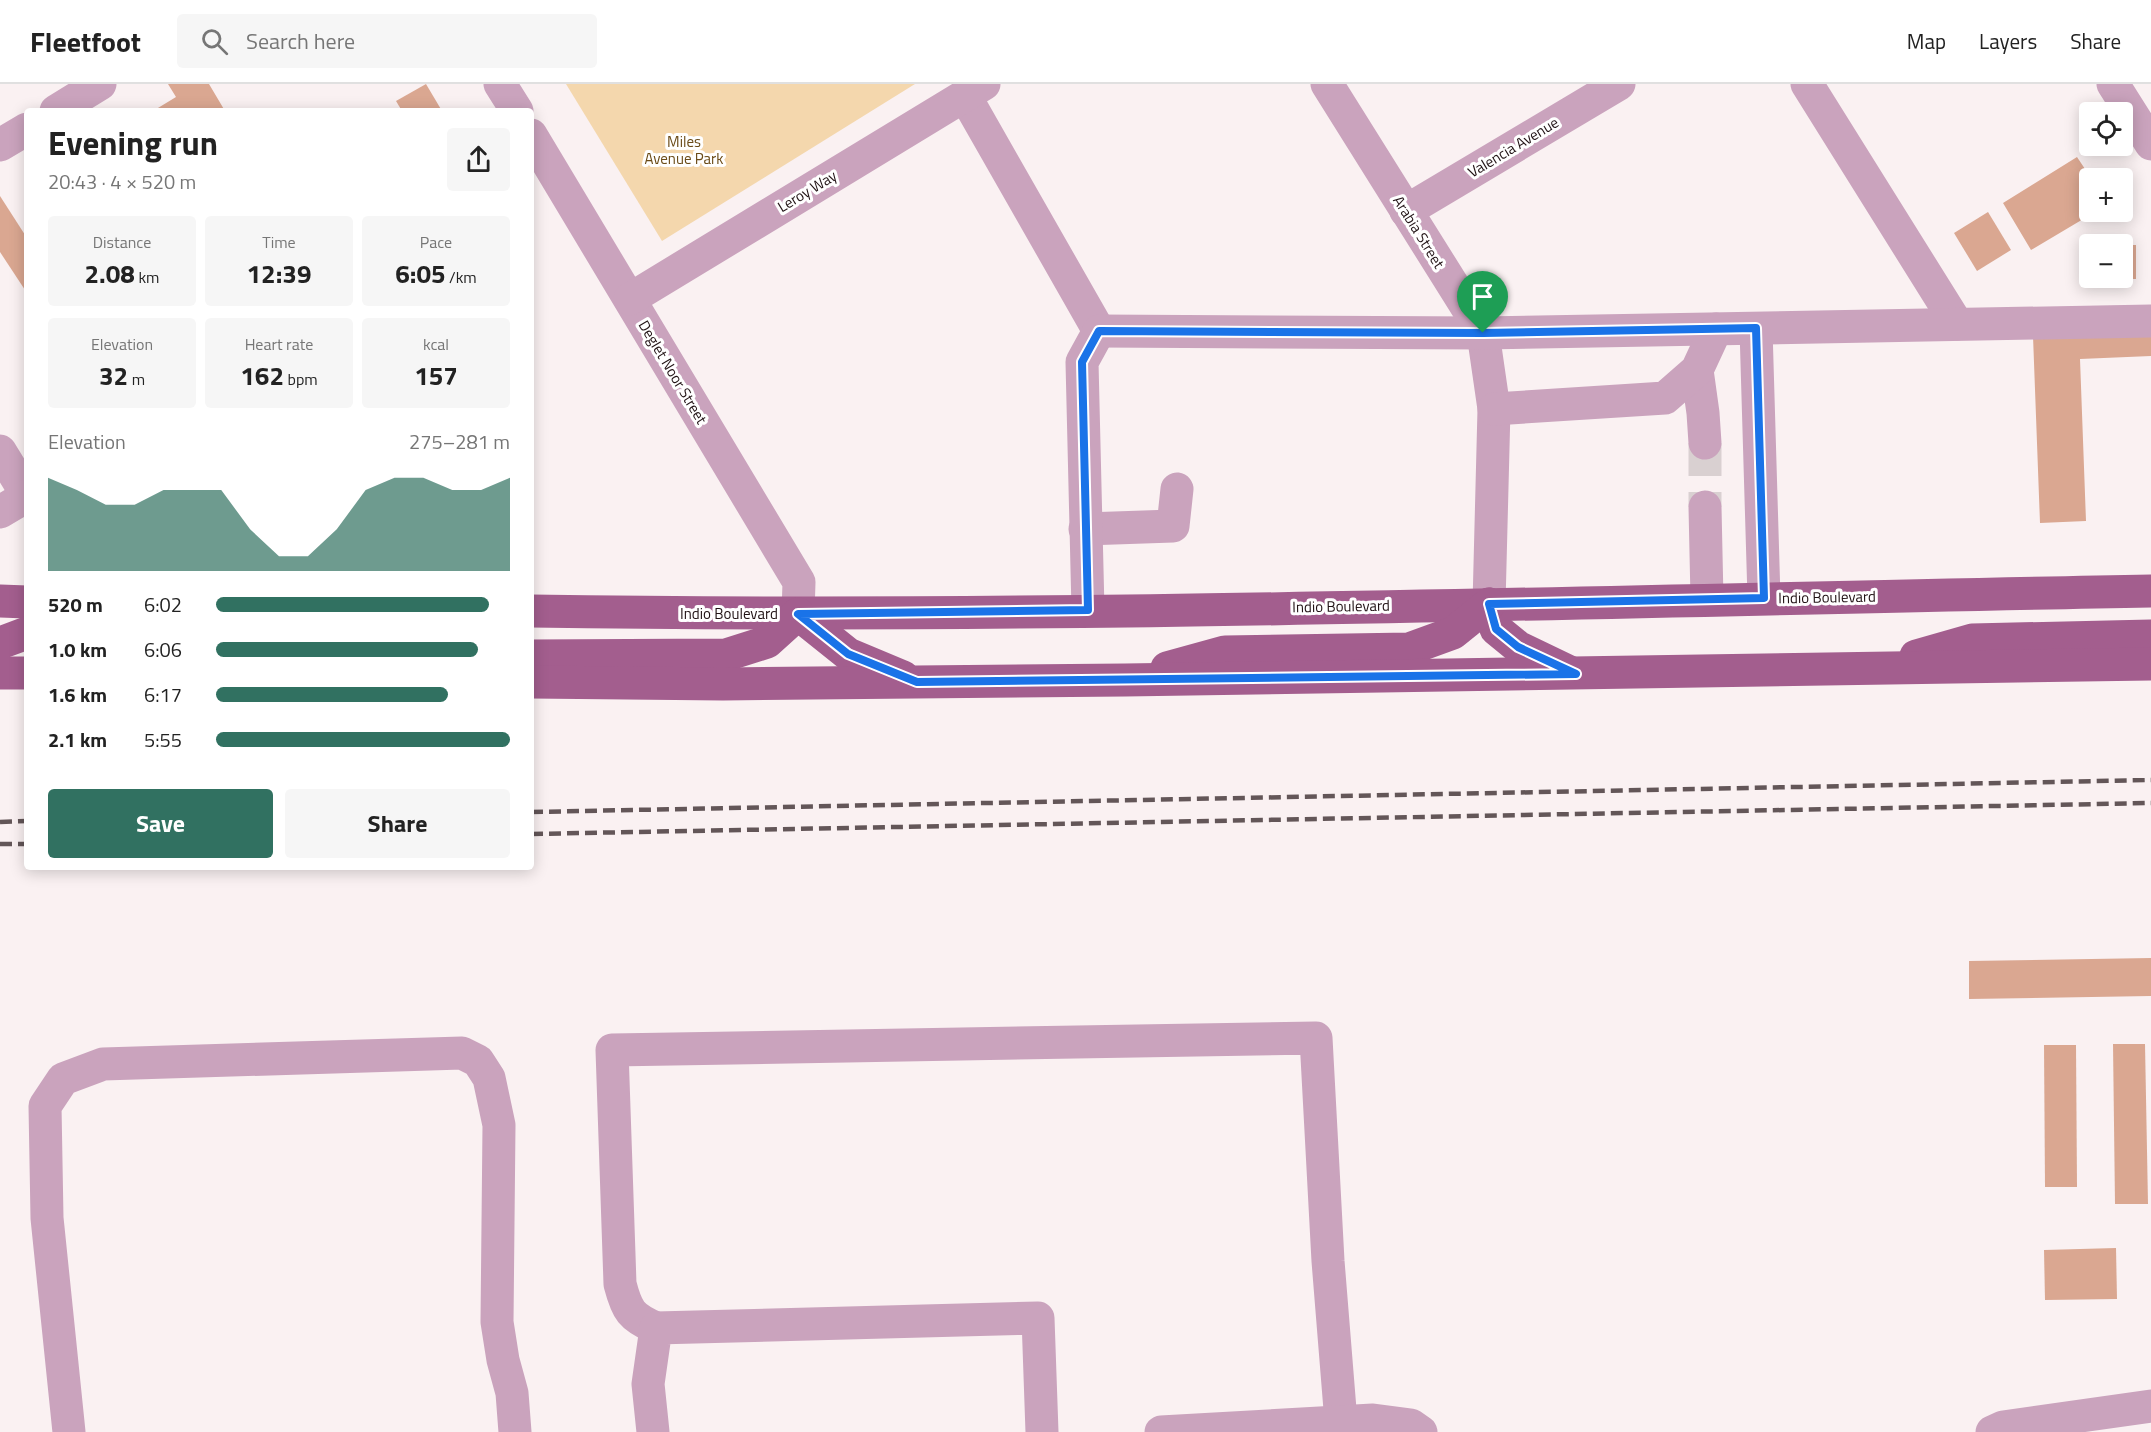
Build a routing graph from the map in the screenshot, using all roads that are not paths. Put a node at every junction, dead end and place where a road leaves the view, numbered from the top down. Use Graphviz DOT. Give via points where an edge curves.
graph roads {
  1 [pos="99,84"];
  2 [pos="500,84"];
  3 [pos="1327,84"];
  4 [pos="1619,84"];
  5 [pos="1807,84"];
  6 [pos="2113,84"];
  7 [pos="974,90"];
  8 [pos="61,108"];
  9 [pos="515,108"];
  10 [pos="24,131"];
  11 [pos="534,140"];
  12 [pos="2151,144"];
  13 [pos="0,145"];
  14 [pos="1406,210"];
  15 [pos="630,299"];
  16 [pos="2151,321"];
  17 [pos="1957,324"];
  18 [pos="1756,328"];
  19 [pos="1716,329"];
  20 [pos="1099,331"];
  21 [pos="1483,333"];
  22 [pos="1697,370"];
  23 [pos="1494,409"];
  24 [pos="1705,443"];
  25 [pos="0,451"];
  26 [pos="1176,489"];
  27 [pos="24,490"];
  28 [pos="24,497"];
  29 [pos="1705,507"];
  30 [pos="0,512"];
  31 [pos="1085,529"];
  32 [pos="2151,591"];
  33 [pos="1764,598"];
  34 [pos="1707,599"];
  35 [pos="0,601"];
  36 [pos="24,602"];
  37 [pos="1489,604"];
  38 [pos="1088,610"];
  39 [pos="534,611"];
  40 [pos="798,614"];
  41 [pos="24,634"];
  42 [pos="2151,636"];
  43 [pos="0,643"];
  44 [pos="534,656"];
  45 [pos="2151,664"];
  46 [pos="1874,669"];
  47 [pos="0,673"];
  48 [pos="24,674"];
  49 [pos="1576,674"];
  50 [pos="1125,680"];
  51 [pos="534,682"];
  52 [pos="917,682"];
  53 [pos="656,1328"];
  54 [pos="2151,1406"];
  55 [pos="1341,1422"];
  56 [pos="69,1432"];
  57 [pos="515,1432"];
  58 [pos="653,1432"];
  59 [pos="1042,1432"];
  60 [pos="1161,1432"];
  61 [pos="1421,1432"];
  62 [pos="1992,1432"];
  1 -- 8 [label="street"];
  2 -- 9 [label="street"];
  3 -- 14 [label="street, Arabia Street"];
  4 -- 14 [label="street, Valencia Avenue"];
  5 -- 17 [label="street"];
  6 -- 12 [label="street"];
  7 -- 15 [label="street, Leroy Way"];
  7 -- 20 [label="street"];
  10 -- 13 [label="street"];
  11 -- 15 [label="street, Deglet Noor Street"];
  14 -- 21 [label="street, Arabia Street"];
  15 -- 40 [label="street, Deglet Noor Street" via="799,582"];
  16 -- 17 [label="street"];
  17 -- 18 [label="street"];
  18 -- 19 [label="street"];
  18 -- 33 [label="street"];
  19 -- 21 [label="street"];
  19 -- 22 [label="street"];
  20 -- 21 [label="street"];
  20 -- 31 [label="street" via="1082,362"];
  21 -- 23 [label="street, Arabia Street"];
  22 -- 23 [label="street" via="1665,398"];
  22 -- 24 [label="street"];
  23 -- 37 [label="street, Arabia Street"];
  25 -- 27 [label="street"];
  26 -- 31 [label="street" via="1173,526"];
  28 -- 30 [label="street"];
  29 -- 34 [label="street"];
  31 -- 38 [label="street"];
  32 -- 33 [label="main road, Indio Boulevard"];
  33 -- 34 [label="main road, Indio Boulevard"];
  34 -- 37 [label="main road, Indio Boulevard"];
  35 -- 36 [label="main road"];
  37 -- 38 [label="main road, Indio Boulevard"];
  37 -- 49 [label="main road" via="1496,629 1518,647"];
  37 -- 50 [label="main road" via="1453,633 1409,649 1225,652"];
  38 -- 40 [label="main road, Indio Boulevard"];
  39 -- 40 [label="main road, Indio Boulevard"];
  40 -- 44 [label="main road" via="767,642 726,655"];
  40 -- 52 [label="main road" via="848,654"];
  41 -- 43 [label="main road"];
  42 -- 46 [label="main road" via="1972,640"];
  45 -- 46 [label="main road"];
  46 -- 49 [label="main road"];
  47 -- 48 [label="main road"];
  49 -- 50 [label="main road"];
  50 -- 52 [label="main road"];
  51 -- 52 [label="main road"];
  53 -- 55 [label="street" via="628,1311 620,1284 612,1050 1316,1038"];
  53 -- 58 [label="street" via="648,1384"];
  53 -- 59 [label="street" via="1038,1318"];
  54 -- 62 [label="street" via="2003,1427"];
  55 -- 60 [label="street"];
  55 -- 61 [label="street" via="1373,1420 1412,1425"];
  56 -- 57 [label="street" via="47,1218 45,1117 45,1106 63,1079 103,1064 462,1053 478,1061 489,1078 499,1125 497,1322 512,1393"];
}
